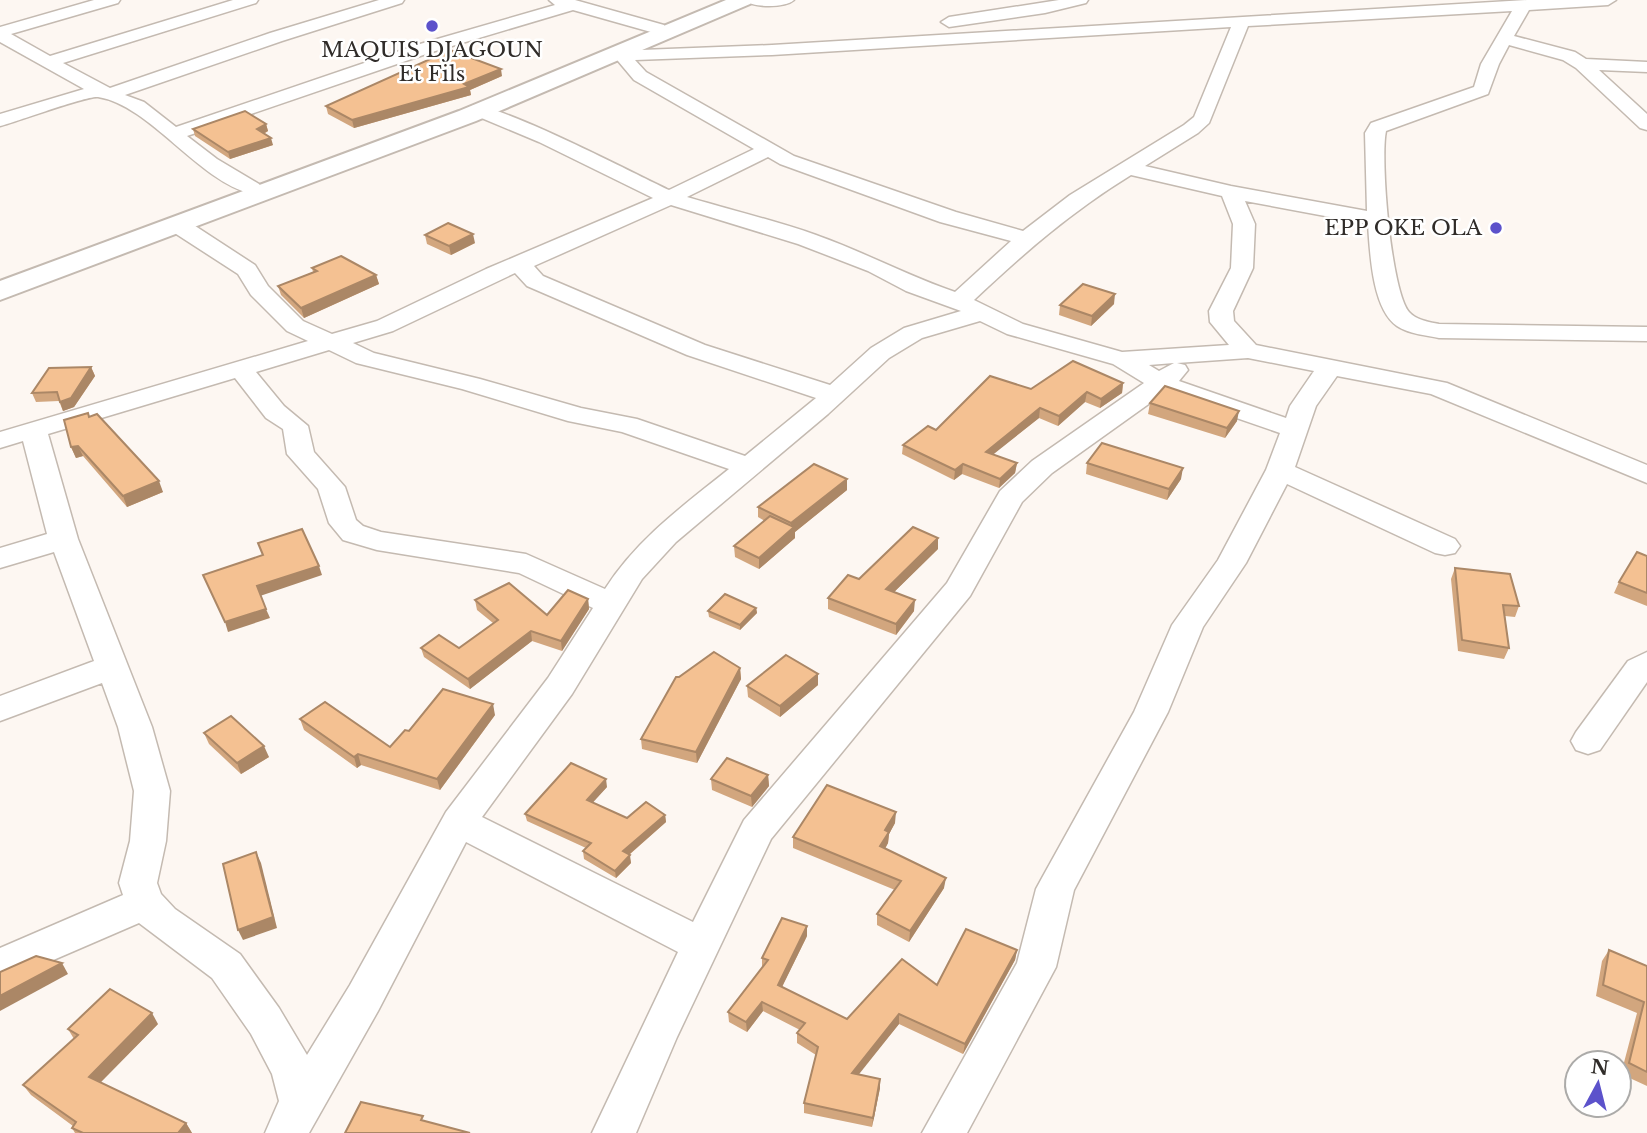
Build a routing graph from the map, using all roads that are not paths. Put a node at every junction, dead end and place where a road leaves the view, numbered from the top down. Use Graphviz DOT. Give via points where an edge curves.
graph roads {
  1 [pos="112,0"];
  2 [pos="250,0"];
  3 [pos="396,0"];
  4 [pos="717,0"];
  5 [pos="743,0"];
  6 [pos="752,0"];
  7 [pos="786,0"];
  8 [pos="1080,0"];
  9 [pos="1608,0"];
  10 [pos="564,3"];
  11 [pos="1045,4"];
  12 [pos="1448,5"];
  13 [pos="1523,6"];
  14 [pos="1242,22"];
  15 [pos="658,29"];
  16 [pos="0,33"];
  17 [pos="1505,39"];
  18 [pos="856,45"];
  19 [pos="30,51"];
  20 [pos="622,55"];
  21 [pos="0,59"];
  22 [pos="47,62"];
  23 [pos="1582,64"];
  24 [pos="1647,67"];
  25 [pos="104,92"];
  26 [pos="479,110"];
  27 [pos="0,120"];
  28 [pos="1647,124"];
  29 [pos="173,134"];
  30 [pos="769,149"];
  31 [pos="1128,168"];
  32 [pos="252,188"];
  33 [pos="1231,192"];
  34 [pos="669,198"];
  35 [pos="1377,219"];
  36 [pos="178,225"];
  37 [pos="1027,239"];
  38 [pos="524,261"];
  39 [pos="0,275"];
  40 [pos="0,291"];
  41 [pos="970,307"];
  42 [pos="385,326"];
  43 [pos="1647,334"];
  44 [pos="332,343"];
  45 [pos="1248,351"];
  46 [pos="1195,355"];
  47 [pos="365,358"];
  48 [pos="1122,359"];
  49 [pos="1330,367"];
  50 [pos="241,370"];
  51 [pos="1161,383"];
  52 [pos="834,396"];
  53 [pos="1293,429"];
  54 [pos="34,431"];
  55 [pos="0,440"];
  56 [pos="1647,459"];
  57 [pos="1619,464"];
  58 [pos="747,466"];
  59 [pos="1280,470"];
  60 [pos="1647,475"];
  61 [pos="62,539"];
  62 [pos="1445,546"];
  63 [pos="0,558"];
  64 [pos="612,604"];
  65 [pos="1647,663"];
  66 [pos="113,666"];
  67 [pos="0,709"];
  68 [pos="1588,741"];
  69 [pos="459,822"];
  70 [pos="145,903"];
  71 [pos="701,945"];
  72 [pos="0,966"];
  73 [pos="294,1118"];
  74 [pos="614,1133"];
  75 [pos="944,1133"];
  1 -- 16 [label="street"];
  2 -- 22 [label="street"];
  3 -- 25 [label="street"];
  4 -- 15 [label="main road"];
  5 -- 20 [label="main road"];
  6 -- 7 [label="street"];
  8 -- 11 [label="street"];
  9 -- 13 [label="street"];
  10 -- 15 [label="street"];
  10 -- 29 [label="street"];
  11 -- 18 [label="street" via="886,33"];
  12 -- 13 [label="street"];
  12 -- 14 [label="street"];
  13 -- 17 [label="street"];
  14 -- 18 [label="street"];
  14 -- 31 [label="street" via="1202,119"];
  15 -- 32 [label="main road"];
  16 -- 19 [label="street"];
  17 -- 23 [label="street" via="1569,56"];
  17 -- 35 [label="street" via="1482,90 1378,127"];
  18 -- 20 [label="street"];
  19 -- 21 [label="street"];
  19 -- 22 [label="street"];
  20 -- 26 [label="main road"];
  20 -- 30 [label="street" via="640,76"];
  22 -- 25 [label="street"];
  23 -- 24 [label="street"];
  23 -- 28 [label="street"];
  25 -- 27 [label="street"];
  25 -- 29 [label="street" via="137,106"];
  26 -- 34 [label="street"];
  26 -- 36 [label="main road"];
  29 -- 32 [label="street"];
  30 -- 34 [label="street"];
  30 -- 37 [label="street" via="813,170"];
  31 -- 33 [label="street"];
  31 -- 37 [label="street" via="1077,199"];
  32 -- 39 [label="main road"];
  33 -- 35 [label="street"];
  33 -- 45 [label="street" via="1244,224 1242,268 1221,311 1222,322"];
  34 -- 38 [label="street"];
  34 -- 41 [label="street" via="806,239"];
  35 -- 43 [label="street" via="1391,303 1399,316 1414,325 1438,331"];
  36 -- 40 [label="main road"];
  36 -- 44 [label="street" via="247,270 258,290 295,326"];
  37 -- 41 [label="street"];
  38 -- 42 [label="street"];
  38 -- 52 [label="street" via="522,267 535,281 568,297 696,351"];
  41 -- 48 [label="street" via="1015,329"];
  41 -- 52 [label="street" via="900,339"];
  42 -- 44 [label="street"];
  42 -- 47 [label="street"];
  44 -- 47 [label="street"];
  44 -- 50 [label="street"];
  45 -- 46 [label="street"];
  45 -- 49 [label="street"];
  46 -- 48 [label="street"];
  46 -- 51 [label="street"];
  47 -- 58 [label="street" via="628,425"];
  48 -- 51 [label="street"];
  49 -- 53 [label="street"];
  49 -- 57 [label="street" via="1438,388"];
  50 -- 54 [label="street"];
  50 -- 64 [label="street" via="275,412 295,426 301,454 331,488 343,523 353,533 377,541 526,564"];
  51 -- 53 [label="street"];
  51 -- 71 [label="street" via="1042,467 1010,497 959,589 757,830"];
  52 -- 58 [label="street"];
  53 -- 59 [label="street"];
  54 -- 55 [label="street"];
  54 -- 61 [label="street"];
  56 -- 57 [label="street"];
  57 -- 60 [label="street"];
  58 -- 64 [label="street" via="666,535 631,572"];
  59 -- 62 [label="street"];
  59 -- 75 [label="street" via="1231,564 1188,625 1151,712 1055,889 1036,967"];
  61 -- 63 [label="street"];
  61 -- 66 [label="street"];
  64 -- 69 [label="street" via="560,686"];
  65 -- 68 [label="street"];
  66 -- 67 [label="street"];
  66 -- 70 [label="street" via="152,791 148,841 138,883"];
  69 -- 71 [label="street"];
  69 -- 73 [label="street"];
  70 -- 72 [label="street"];
  70 -- 73 [label="street" via="161,920 226,966 265,1021 292,1069"];
  71 -- 74 [label="street"];
}
